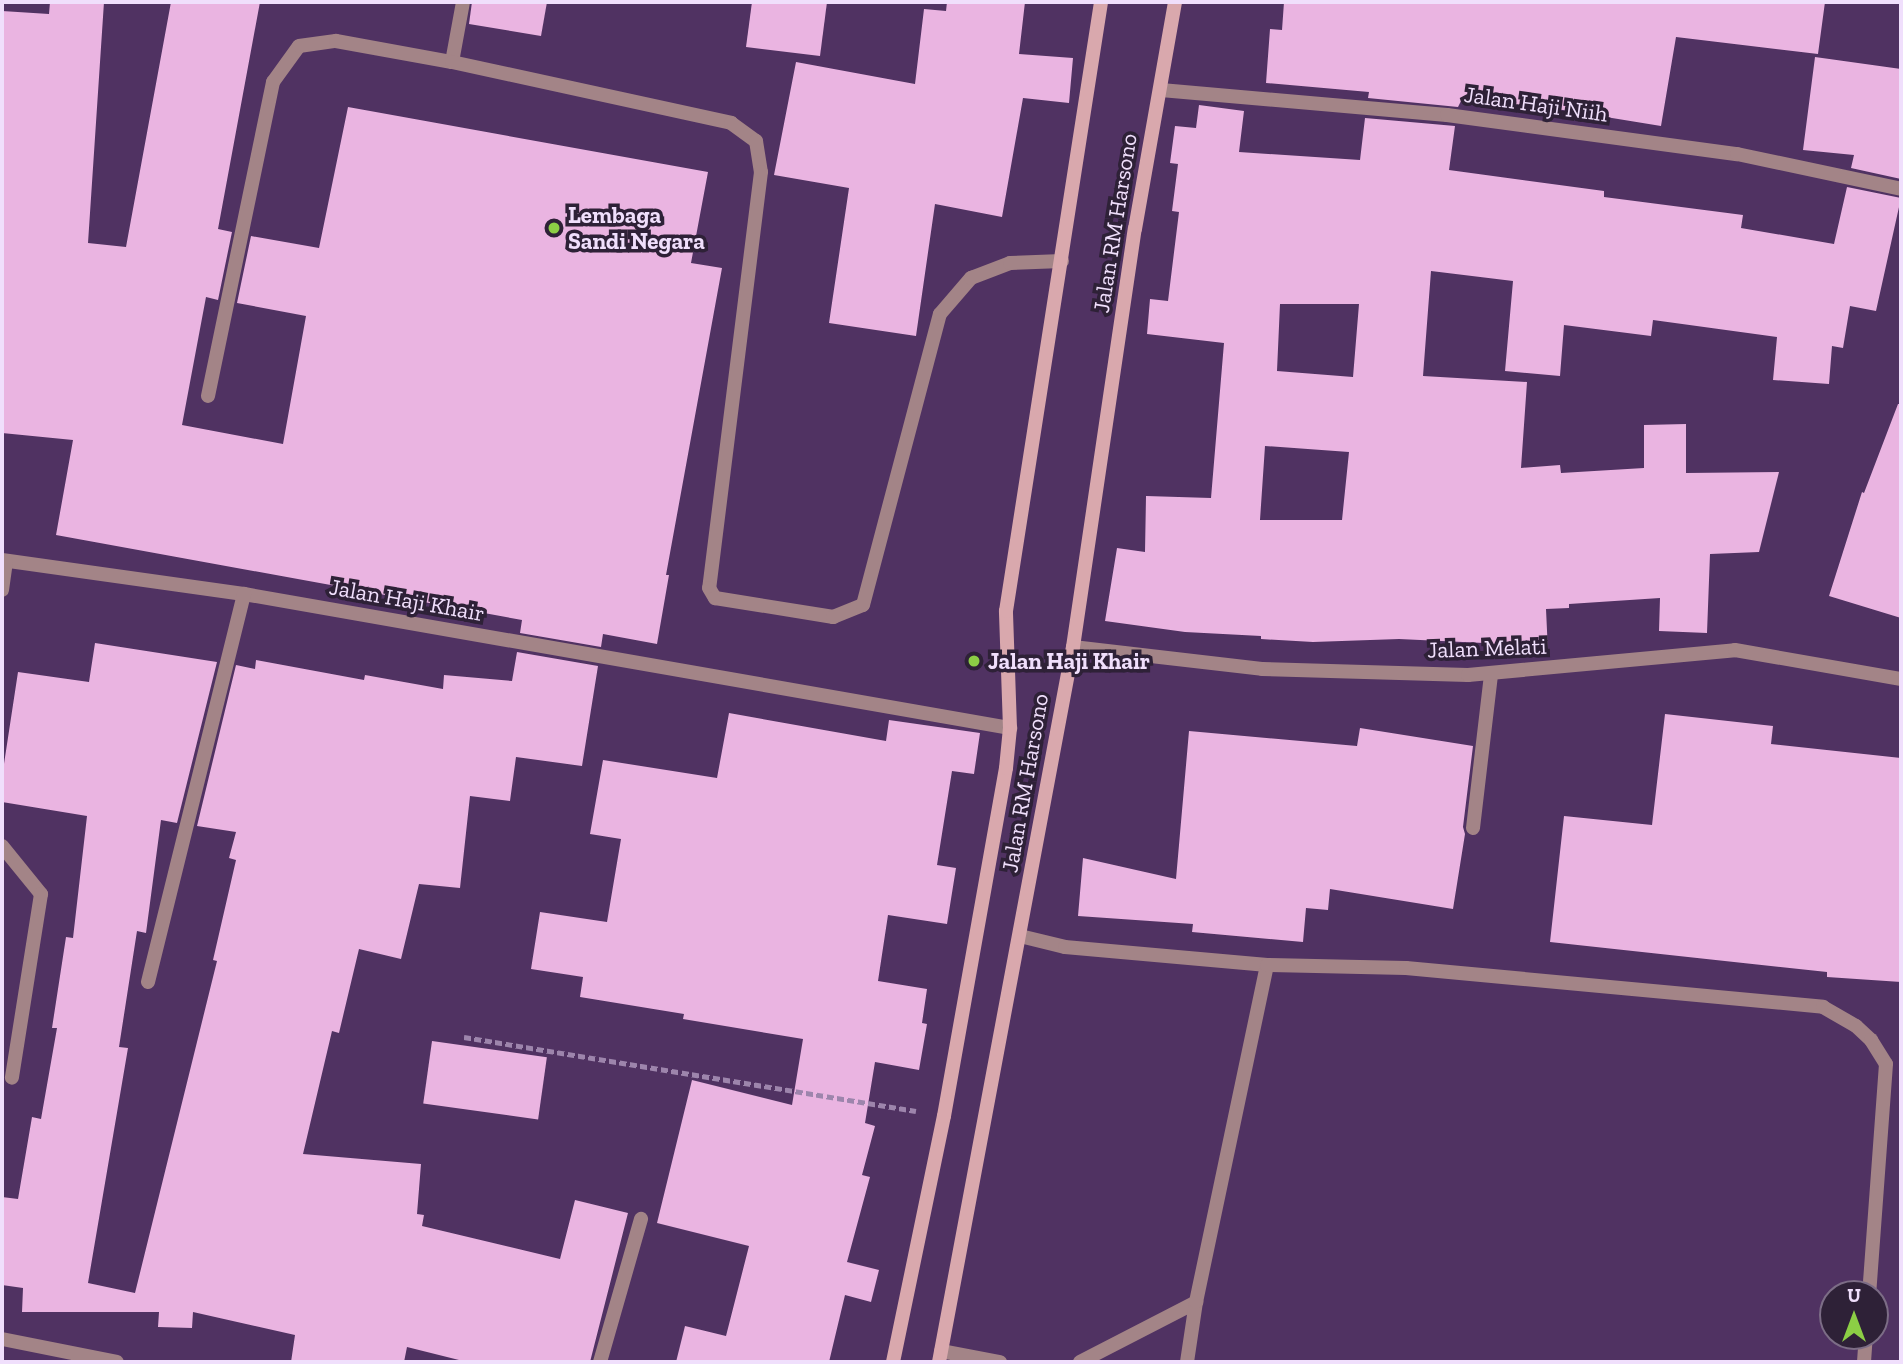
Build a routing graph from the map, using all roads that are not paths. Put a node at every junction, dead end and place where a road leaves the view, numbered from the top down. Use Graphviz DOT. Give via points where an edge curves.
graph roads {
  1 [pos="463,2"];
  2 [pos="1101,2"];
  3 [pos="1175,2"];
  4 [pos="452,62"];
  5 [pos="1161,90"];
  6 [pos="1901,188"];
  7 [pos="1062,261"];
  8 [pos="208,396"];
  9 [pos="4,560"];
  10 [pos="2,590"];
  11 [pos="244,594"];
  12 [pos="1073,647"];
  13 [pos="1491,674"];
  14 [pos="1901,679"];
  15 [pos="1010,728"];
  16 [pos="1473,828"];
  17 [pos="2,846"];
  18 [pos="1020,936"];
  19 [pos="1266,965"];
  20 [pos="148,982"];
  21 [pos="12,1077"];
  22 [pos="641,1219"];
  23 [pos="1870,1280"];
  24 [pos="1196,1302"];
  25 [pos="2,1339"];
  26 [pos="940,1357"];
  27 [pos="117,1362"];
  28 [pos="600,1362"];
  29 [pos="892,1362"];
  30 [pos="1000,1362"];
  31 [pos="1080,1362"];
  32 [pos="1187,1362"];
  1 -- 4 [label="street"];
  2 -- 7 [label="main road, Jalan RM Harsono"];
  3 -- 5 [label="main road, Jalan RM Harsono"];
  4 -- 7 [label="street" via="731,123 755,141 761,172 709,588 715,598 833,617 863,605 940,314 971,278 1010,263"];
  4 -- 8 [label="street" via="336,41 299,46 273,82"];
  5 -- 6 [label="street, Jalan Haji Niih" via="1447,115 1737,154"];
  5 -- 12 [label="main road, Jalan RM Harsono" via="1135,229"];
  7 -- 15 [label="main road, Jalan RM Harsono" via="1006,611"];
  9 -- 10 [label="street"];
  9 -- 11 [label="street, Jalan Haji Khair"];
  11 -- 15 [label="street, Jalan Haji Khair"];
  11 -- 20 [label="street"];
  12 -- 13 [label="street, Jalan Melati" via="1262,669"];
  12 -- 18 [label="main road, Jalan RM Harsono"];
  13 -- 14 [label="street, Jalan Melati" via="1735,650"];
  13 -- 16 [label="street"];
  15 -- 29 [label="main road, Jalan RM Harsono" via="944,1116"];
  17 -- 21 [label="street" via="41,894"];
  18 -- 19 [label="street" via="1065,947"];
  18 -- 26 [label="main road, Jalan RM Harsono"];
  19 -- 23 [label="street" via="1406,968 1823,1007 1856,1026 1886,1064"];
  19 -- 24 [label="street"];
  22 -- 28 [label="street"];
  24 -- 31 [label="street"];
  24 -- 32 [label="street"];
  25 -- 27 [label="street"];
  26 -- 30 [label="street"];
}
